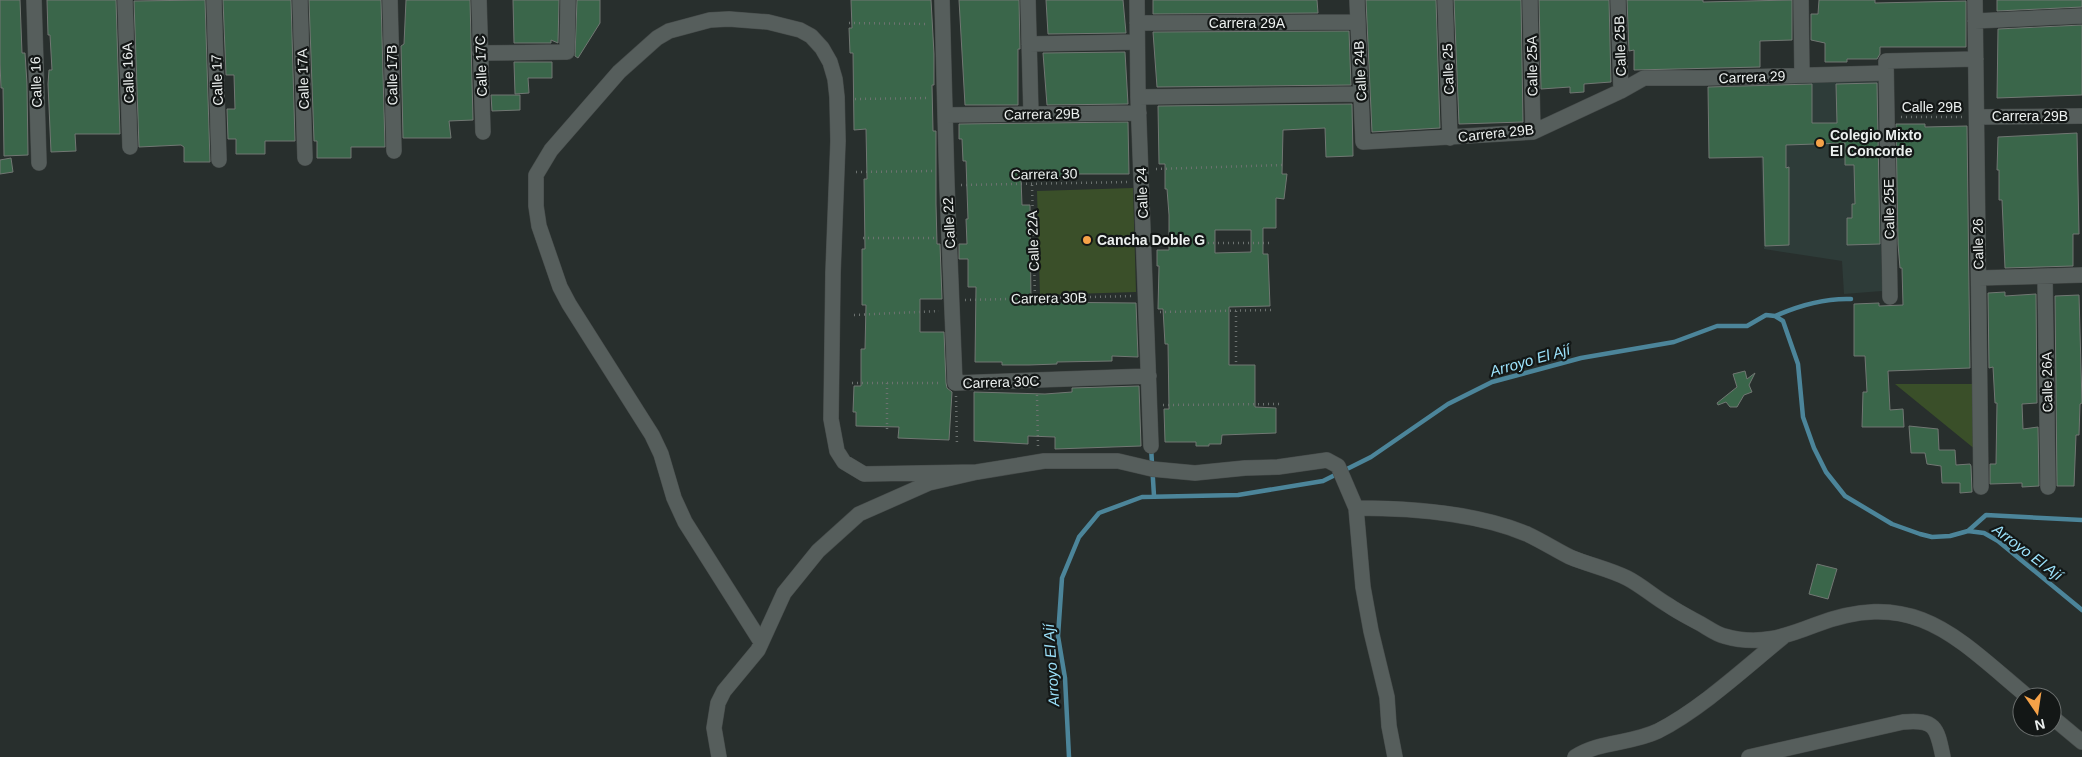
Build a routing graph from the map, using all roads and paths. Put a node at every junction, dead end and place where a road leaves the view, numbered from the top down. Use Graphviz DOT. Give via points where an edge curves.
graph roads {
  1 [pos="34,0"];
  2 [pos="125,0"];
  3 [pos="214,0"];
  4 [pos="300,0"];
  5 [pos="390,0"];
  6 [pos="479,0"];
  7 [pos="568,0"];
  8 [pos="942,0"];
  9 [pos="1028,0"];
  10 [pos="1137,0"];
  11 [pos="1357,0"];
  12 [pos="1446,0"];
  13 [pos="1530,0"];
  14 [pos="1618,0"];
  15 [pos="1801,0"];
  16 [pos="1975,0"];
  17 [pos="2082,16"];
  18 [pos="1975,21"];
  19 [pos="1357,22"];
  20 [pos="849,24"];
  21 [pos="943,24"];
  22 [pos="1137,24"];
  23 [pos="1138,42"];
  24 [pos="1029,44"];
  25 [pos="480,53"];
  26 [pos="1976,59"];
  27 [pos="1886,67"];
  28 [pos="1802,75"];
  29 [pos="1621,91"];
  30 [pos="1361,94"];
  31 [pos="1138,97"];
  32 [pos="944,98"];
  33 [pos="854,99"];
  34 [pos="1139,113"];
  35 [pos="1031,114"];
  36 [pos="945,115"];
  37 [pos="1977,116"];
  38 [pos="2082,116"];
  39 [pos="1886,117"];
  40 [pos="483,132"];
  41 [pos="1533,132"];
  42 [pos="1450,138"];
  43 [pos="1363,142"];
  44 [pos="130,147"];
  45 [pos="394,150"];
  46 [pos="305,158"];
  47 [pos="220,160"];
  48 [pos="39,163"];
  49 [pos="1282,165"];
  50 [pos="856,172"];
  51 [pos="1142,175"];
  52 [pos="947,178"];
  53 [pos="1032,184"];
  54 [pos="863,238"];
  55 [pos="949,238"];
  56 [pos="1144,243"];
  57 [pos="1269,243"];
  58 [pos="2082,275"];
  59 [pos="2045,276"];
  60 [pos="1979,278"];
  61 [pos="1146,296"];
  62 [pos="1890,297"];
  63 [pos="1035,298"];
  64 [pos="953,305"];
  65 [pos="1236,310"];
  66 [pos="1271,310"];
  67 [pos="1147,312"];
  68 [pos="854,315"];
  69 [pos="1236,362"];
  70 [pos="1149,376"];
  71 [pos="1037,381"];
  72 [pos="852,383"];
  73 [pos="887,383"];
  74 [pos="956,383"];
  75 [pos="1279,404"];
  76 [pos="1151,405"];
  77 [pos="887,433"];
  78 [pos="956,446"];
  79 [pos="1151,446"];
  80 [pos="1038,451"];
  81 [pos="977,472"];
  82 [pos="1981,487"];
  83 [pos="2048,487"];
  84 [pos="1356,508"];
  85 [pos="1783,637"];
  86 [pos="761,642"];
  87 [pos="2016,687"];
  88 [pos="2062,725"];
  89 [pos="2082,742"];
  90 [pos="719,757"];
  91 [pos="1395,757"];
  92 [pos="1575,757"];
  93 [pos="1749,757"];
  94 [pos="1943,757"];
  1 -- 48 [label="street, Calle 16"];
  2 -- 44 [label="street, Calle 16A"];
  3 -- 47 [label="street, Calle 17"];
  4 -- 46 [label="street, Calle 17A"];
  5 -- 45 [label="street, Calle 17B"];
  6 -- 25 [label="street, Calle 17C"];
  7 -- 25 [label="street" via="567,52"];
  8 -- 21 [label="street, Calle 22"];
  9 -- 24 [label="street"];
  10 -- 22 [label="street, Calle 24"];
  11 -- 19 [label="street, Calle 24B"];
  12 -- 42 [label="street, Calle 25"];
  13 -- 41 [label="street, Calle 25A"];
  14 -- 29 [label="street, Calle 25B"];
  15 -- 28 [label="street"];
  16 -- 18 [label="street, Calle 26"];
  17 -- 18 [label="street"];
  18 -- 26 [label="street, Calle 26"];
  19 -- 22 [label="street, Carrera 29A"];
  19 -- 30 [label="street, Calle 24B"];
  20 -- 21 [label="path"];
  21 -- 32 [label="street, Calle 22"];
  22 -- 23 [label="street, Calle 24"];
  23 -- 24 [label="street"];
  23 -- 31 [label="street, Calle 24"];
  24 -- 35 [label="street"];
  25 -- 40 [label="street, Calle 17C"];
  26 -- 27 [label="street, Carrera 29"];
  26 -- 37 [label="street, Calle 26"];
  27 -- 28 [label="street, Carrera 29"];
  27 -- 39 [label="street, Calle 25E"];
  28 -- 29 [label="street, Carrera 29" via="1644,78"];
  29 -- 41 [label="street, Carrera 29B"];
  30 -- 31 [label="street"];
  30 -- 43 [label="street, Calle 24B"];
  31 -- 34 [label="street, Calle 24"];
  32 -- 33 [label="path"];
  32 -- 36 [label="street, Calle 22"];
  34 -- 35 [label="street, Carrera 29B"];
  34 -- 51 [label="street, Calle 24"];
  35 -- 36 [label="street, Carrera 29B"];
  36 -- 52 [label="street, Calle 22"];
  37 -- 38 [label="street, Carrera 29B"];
  37 -- 39 [label="path, Calle 29B"];
  37 -- 60 [label="street, Calle 26"];
  39 -- 62 [label="street, Calle 25E"];
  41 -- 42 [label="street, Carrera 29B"];
  42 -- 43 [label="street, Carrera 29B"];
  49 -- 51 [label="path, Carrera 30"];
  50 -- 52 [label="path, Carrera 30"];
  51 -- 53 [label="path, Carrera 30"];
  51 -- 56 [label="street, Calle 24"];
  52 -- 53 [label="path, Carrera 30"];
  52 -- 55 [label="street, Calle 22"];
  53 -- 63 [label="path, Calle 22A"];
  54 -- 55 [label="path"];
  55 -- 64 [label="street, Calle 22"];
  56 -- 57 [label="path"];
  56 -- 61 [label="street, Calle 24"];
  58 -- 59 [label="street"];
  59 -- 60 [label="street"];
  59 -- 83 [label="street, Calle 26A"];
  60 -- 82 [label="street, Calle 26"];
  61 -- 63 [label="path, Carrera 30B"];
  61 -- 67 [label="street, Calle 24"];
  63 -- 64 [label="path, Carrera 30B"];
  64 -- 68 [label="path, Carrera 30B"];
  64 -- 74 [label="street, Calle 22"];
  65 -- 66 [label="path"];
  65 -- 67 [label="path"];
  65 -- 69 [label="path"];
  67 -- 70 [label="street, Calle 24"];
  70 -- 71 [label="street, Carrera 30C"];
  70 -- 76 [label="street, Calle 24"];
  71 -- 74 [label="street, Carrera 30C"];
  71 -- 80 [label="path"];
  72 -- 73 [label="path, Carrera 30C"];
  73 -- 74 [label="path, Carrera 30C"];
  73 -- 77 [label="path"];
  74 -- 78 [label="path"];
  75 -- 76 [label="path"];
  76 -- 79 [label="street, Calle 24"];
  81 -- 84 [label="street" via="1044,461 1118,462 1177,473 1278,467 1327,460 1338,466"];
  81 -- 86 [label="street" via="929,483 859,514 818,551 784,593"];
  81 -- 86 [label="street" via="864,474 844,462 836,451 831,419 837,97 830,62 822,48 800,30 768,22 729,19 684,26 657,38 619,72 551,150 536,175 539,226 569,304 657,445 685,522"];
  84 -- 85 [label="street" via="1459,516 1499,525 1527,534 1572,558 1628,578 1668,606 1722,636 1746,642"];
  84 -- 91 [label="street" via="1363,588 1387,697"];
  85 -- 87 [label="street" via="1838,618 1897,612 1915,616 1942,629"];
  85 -- 92 [label="street" via="1676,721 1642,738 1594,748"];
  86 -- 90 [label="street" via="718,703 714,728"];
  88 -- 89 [label="street"];
  93 -- 94 [label="street" via="1919,720 1938,733"];
}
